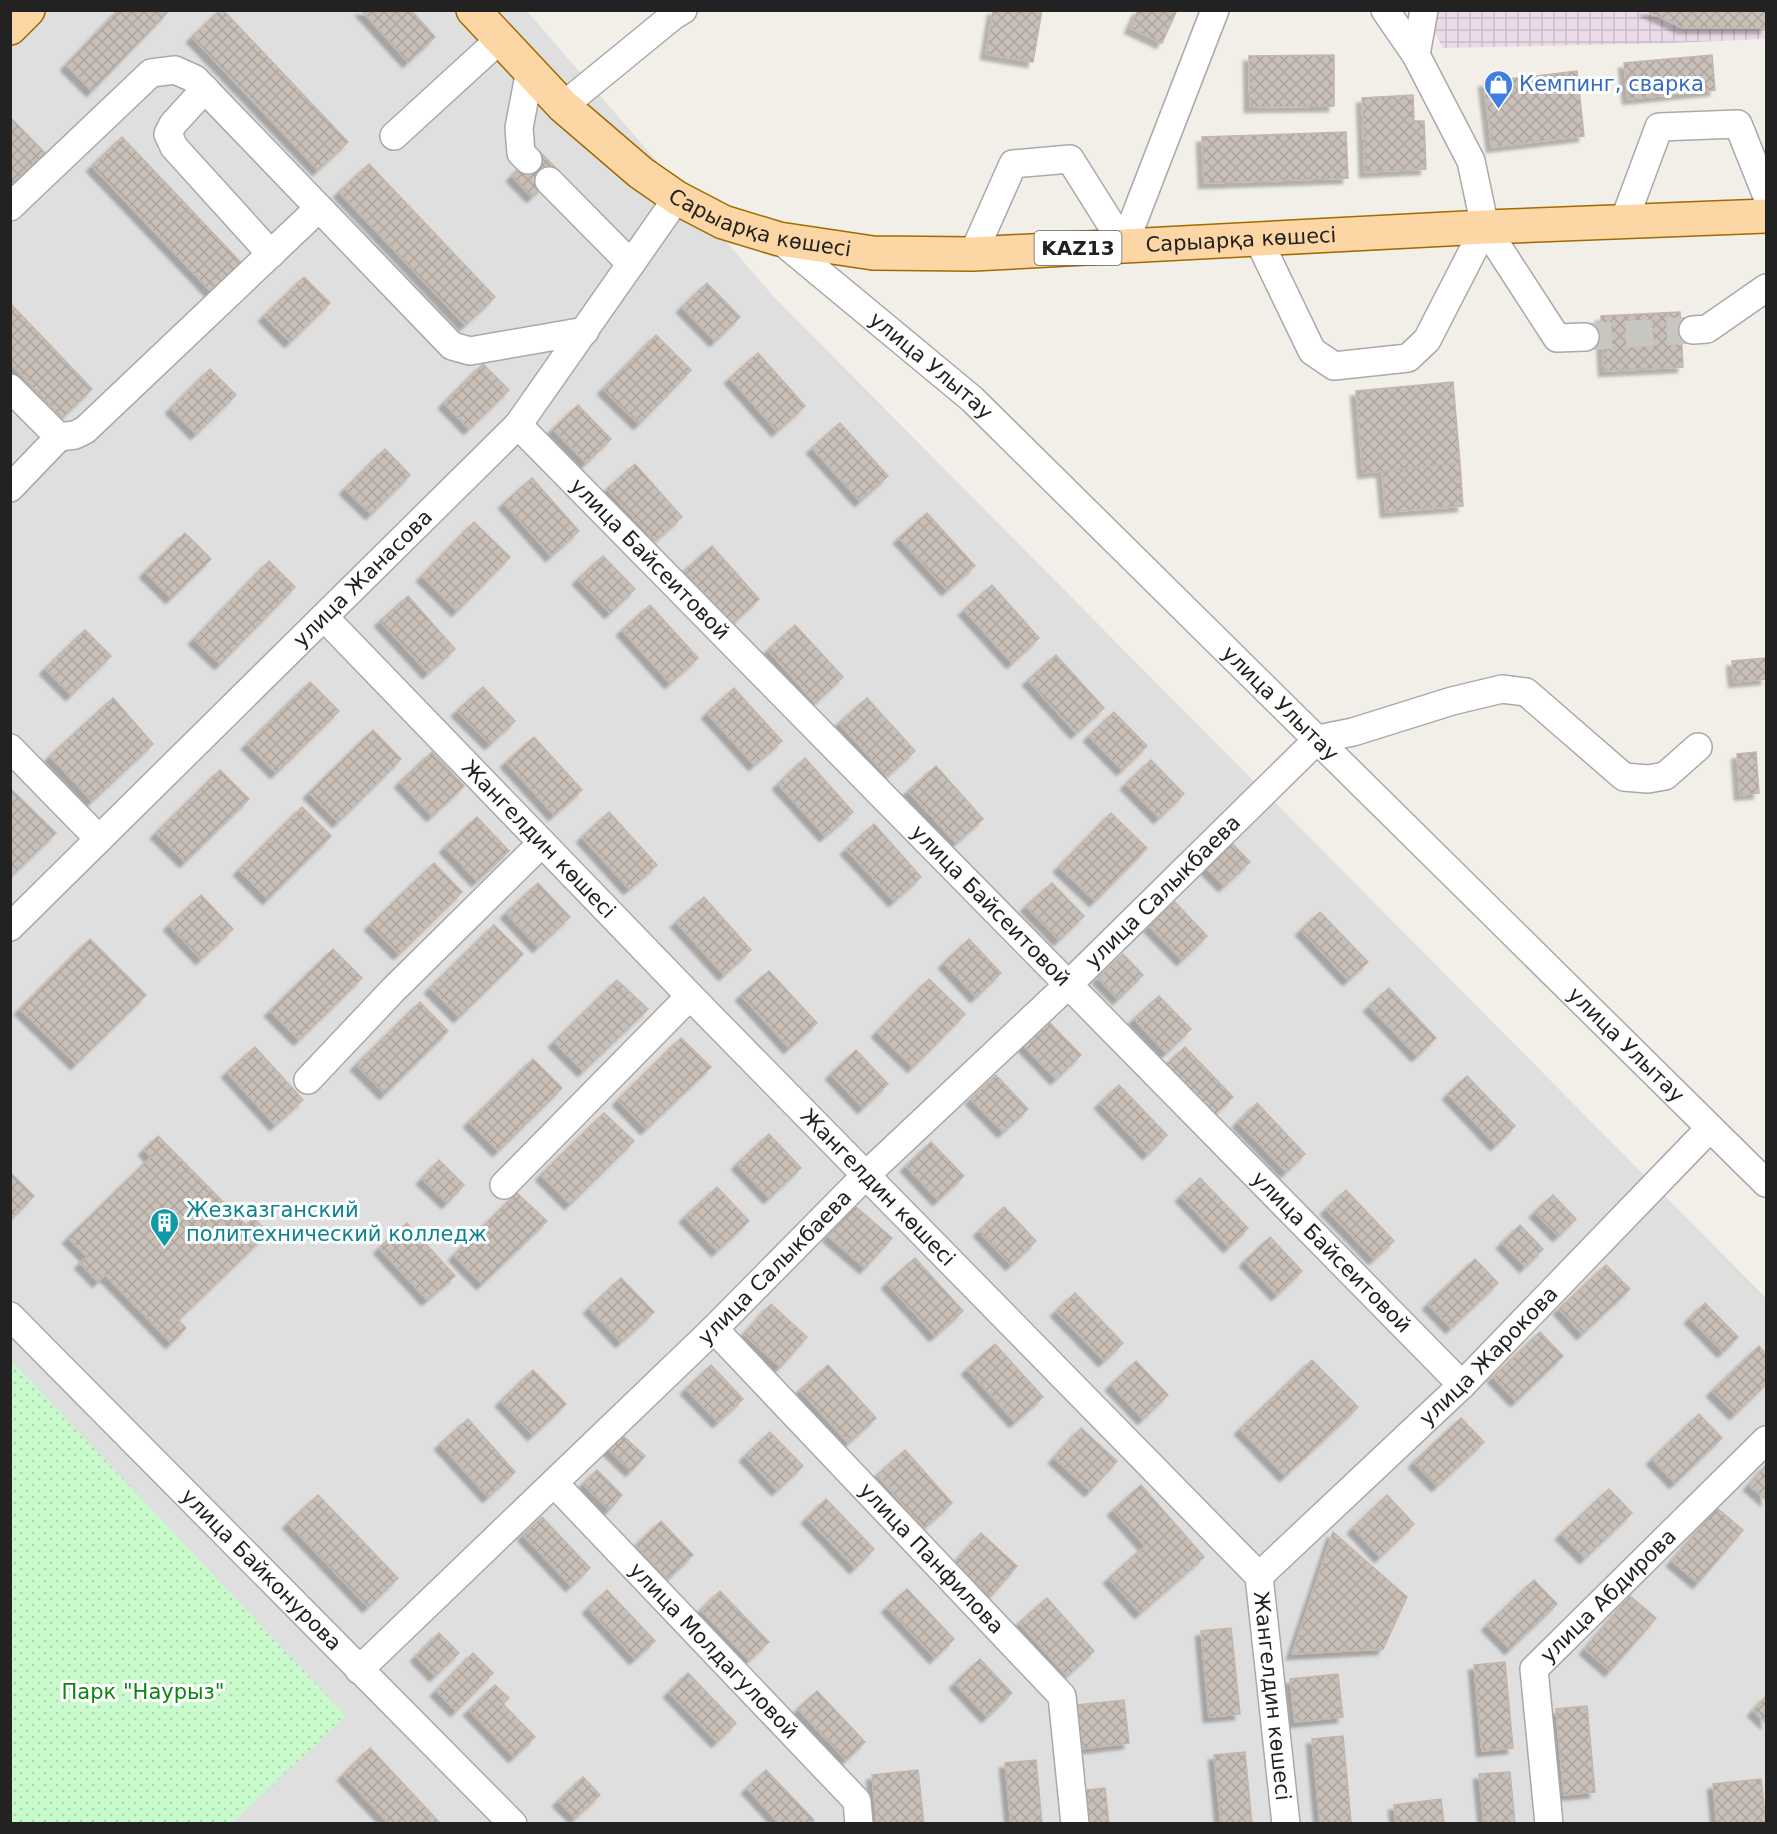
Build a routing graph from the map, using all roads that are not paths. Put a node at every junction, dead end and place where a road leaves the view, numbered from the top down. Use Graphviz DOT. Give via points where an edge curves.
graph roads {
  1 [pos="28,10"];
  2 [pos="473,10"];
  3 [pos="683,10"];
  4 [pos="1215,10"];
  5 [pos="1385,10"];
  6 [pos="1424,10"];
  7 [pos="10,28"];
  8 [pos="500,39"];
  9 [pos="1416,55"];
  10 [pos="530,70"];
  11 [pos="205,90"];
  12 [pos="563,106"];
  13 [pos="394,136"];
  14 [pos="528,160"];
  15 [pos="549,181"];
  16 [pos="1767,194"];
  17 [pos="677,198"];
  18 [pos="10,207"];
  19 [pos="319,208"];
  20 [pos="1767,216"];
  21 [pos="1624,221"];
  22 [pos="1485,227"];
  23 [pos="779,239"];
  24 [pos="1258,239"];
  25 [pos="1124,245"];
  26 [pos="271,254"];
  27 [pos="973,254"];
  28 [pos="632,264"];
  29 [pos="1767,288"];
  30 [pos="1692,330"];
  31 [pos="585,331"];
  32 [pos="1585,337"];
  33 [pos="10,388"];
  34 [pos="518,425"];
  35 [pos="59,437"];
  36 [pos="10,488"];
  37 [pos="324,617"];
  38 [pos="1318,740"];
  39 [pos="1698,747"];
  40 [pos="10,748"];
  41 [pos="99,839"];
  42 [pos="542,843"];
  43 [pos="10,927"];
  44 [pos="1069,984"];
  45 [pos="690,996"];
  46 [pos="308,1080"];
  47 [pos="1710,1128"];
  48 [pos="866,1175"];
  49 [pos="1767,1183"];
  50 [pos="504,1185"];
  51 [pos="10,1316"];
  52 [pos="714,1329"];
  53 [pos="1462,1385"];
  54 [pos="1767,1440"];
  55 [pos="555,1484"];
  56 [pos="1259,1576"];
  57 [pos="359,1670"];
  58 [pos="513,1824"];
  59 [pos="859,1824"];
  60 [pos="1075,1824"];
  61 [pos="1286,1824"];
  62 [pos="1550,1824"];
  1 -- 7 [label="main road"];
  2 -- 8 [label="main road, Сарыарқа көшесі / KAZ13"];
  3 -- 12 [label="street"];
  4 -- 25 [label="street"];
  5 -- 9 [label="street"];
  6 -- 9 [label="street"];
  8 -- 10 [label="main road, Сарыарқа көшесі / KAZ13"];
  8 -- 13 [label="street"];
  9 -- 22 [label="street" via="1471,161"];
  10 -- 12 [label="main road, Сарыарқа көшесі / KAZ13"];
  10 -- 14 [label="street" via="519,128 521,153"];
  11 -- 18 [label="street" via="195,79 175,70 151,73"];
  11 -- 19 [label="street"];
  11 -- 26 [label="street" via="168,134 174,147"];
  12 -- 17 [label="main road, Сарыарқа көшесі / KAZ13" via="641,173"];
  15 -- 28 [label="street"];
  16 -- 21 [label="street" via="1738,124 1659,127"];
  17 -- 23 [label="main road, Сарыарқа көшесі / KAZ13" via="723,222"];
  17 -- 28 [label="street, улица Жанасова"];
  19 -- 26 [label="street"];
  19 -- 31 [label="street" via="452,346 470,351"];
  20 -- 21 [label="main road, Сарыарқа көшесі / KAZ13"];
  21 -- 22 [label="main road, Сарыарқа көшесі / KAZ13"];
  22 -- 24 [label="main road, Сарыарқа көшесі / KAZ13"];
  22 -- 24 [label="street" via="1427,340 1408,358 1334,366 1312,351"];
  22 -- 32 [label="street" via="1557,338"];
  23 -- 27 [label="main road, Сарыарқа көшесі / KAZ13" via="873,253"];
  23 -- 38 [label="street, улица Улытау" via="972,399"];
  24 -- 25 [label="main road, Сарыарқа көшесі / KAZ13"];
  25 -- 27 [label="main road, Сарыарқа көшесі / KAZ13"];
  25 -- 27 [label="street" via="1070,159 1013,164"];
  26 -- 35 [label="street" via="86,429"];
  28 -- 31 [label="street, улица Жанасова"];
  29 -- 30 [label="street" via="1707,329"];
  31 -- 34 [label="street, улица Жанасова"];
  33 -- 35 [label="street"];
  34 -- 37 [label="street, улица Жанасова"];
  34 -- 44 [label="street, улица Байсеитовой"];
  35 -- 36 [label="street"];
  37 -- 41 [label="street, улица Жанасова"];
  37 -- 42 [label="street, Жангелдин көшесі"];
  38 -- 39 [label="street" via="1502,689 1526,692 1624,777 1665,776"];
  38 -- 44 [label="street, улица Салыкбаева"];
  38 -- 47 [label="street, улица Улытау"];
  40 -- 41 [label="street"];
  41 -- 43 [label="street, улица Жанасова"];
  42 -- 45 [label="street, Жангелдин көшесі"];
  42 -- 46 [label="street"];
  44 -- 48 [label="street, улица Салыкбаева"];
  44 -- 53 [label="street, улица Байсеитовой"];
  45 -- 48 [label="street, Жангелдин көшесі"];
  45 -- 50 [label="street"];
  47 -- 49 [label="street, улица Улытау"];
  47 -- 53 [label="street, улица Жарокова"];
  48 -- 52 [label="street, улица Салыкбаева"];
  48 -- 56 [label="street, Жангелдин көшесі"];
  51 -- 57 [label="street, улица Байконурова"];
  52 -- 55 [label="street, улица Салыкбаева"];
  52 -- 60 [label="street, улица Панфилова" via="1062,1696"];
  53 -- 56 [label="street, улица Жарокова"];
  54 -- 62 [label="street, улица Абдирова" via="1534,1669"];
  55 -- 57 [label="street, улица Салыкбаева"];
  55 -- 59 [label="street, улица Молдагуловой" via="857,1801"];
  56 -- 61 [label="street, Жангелдин көшесі"];
  57 -- 58 [label="street, улица Байконурова"];
}
